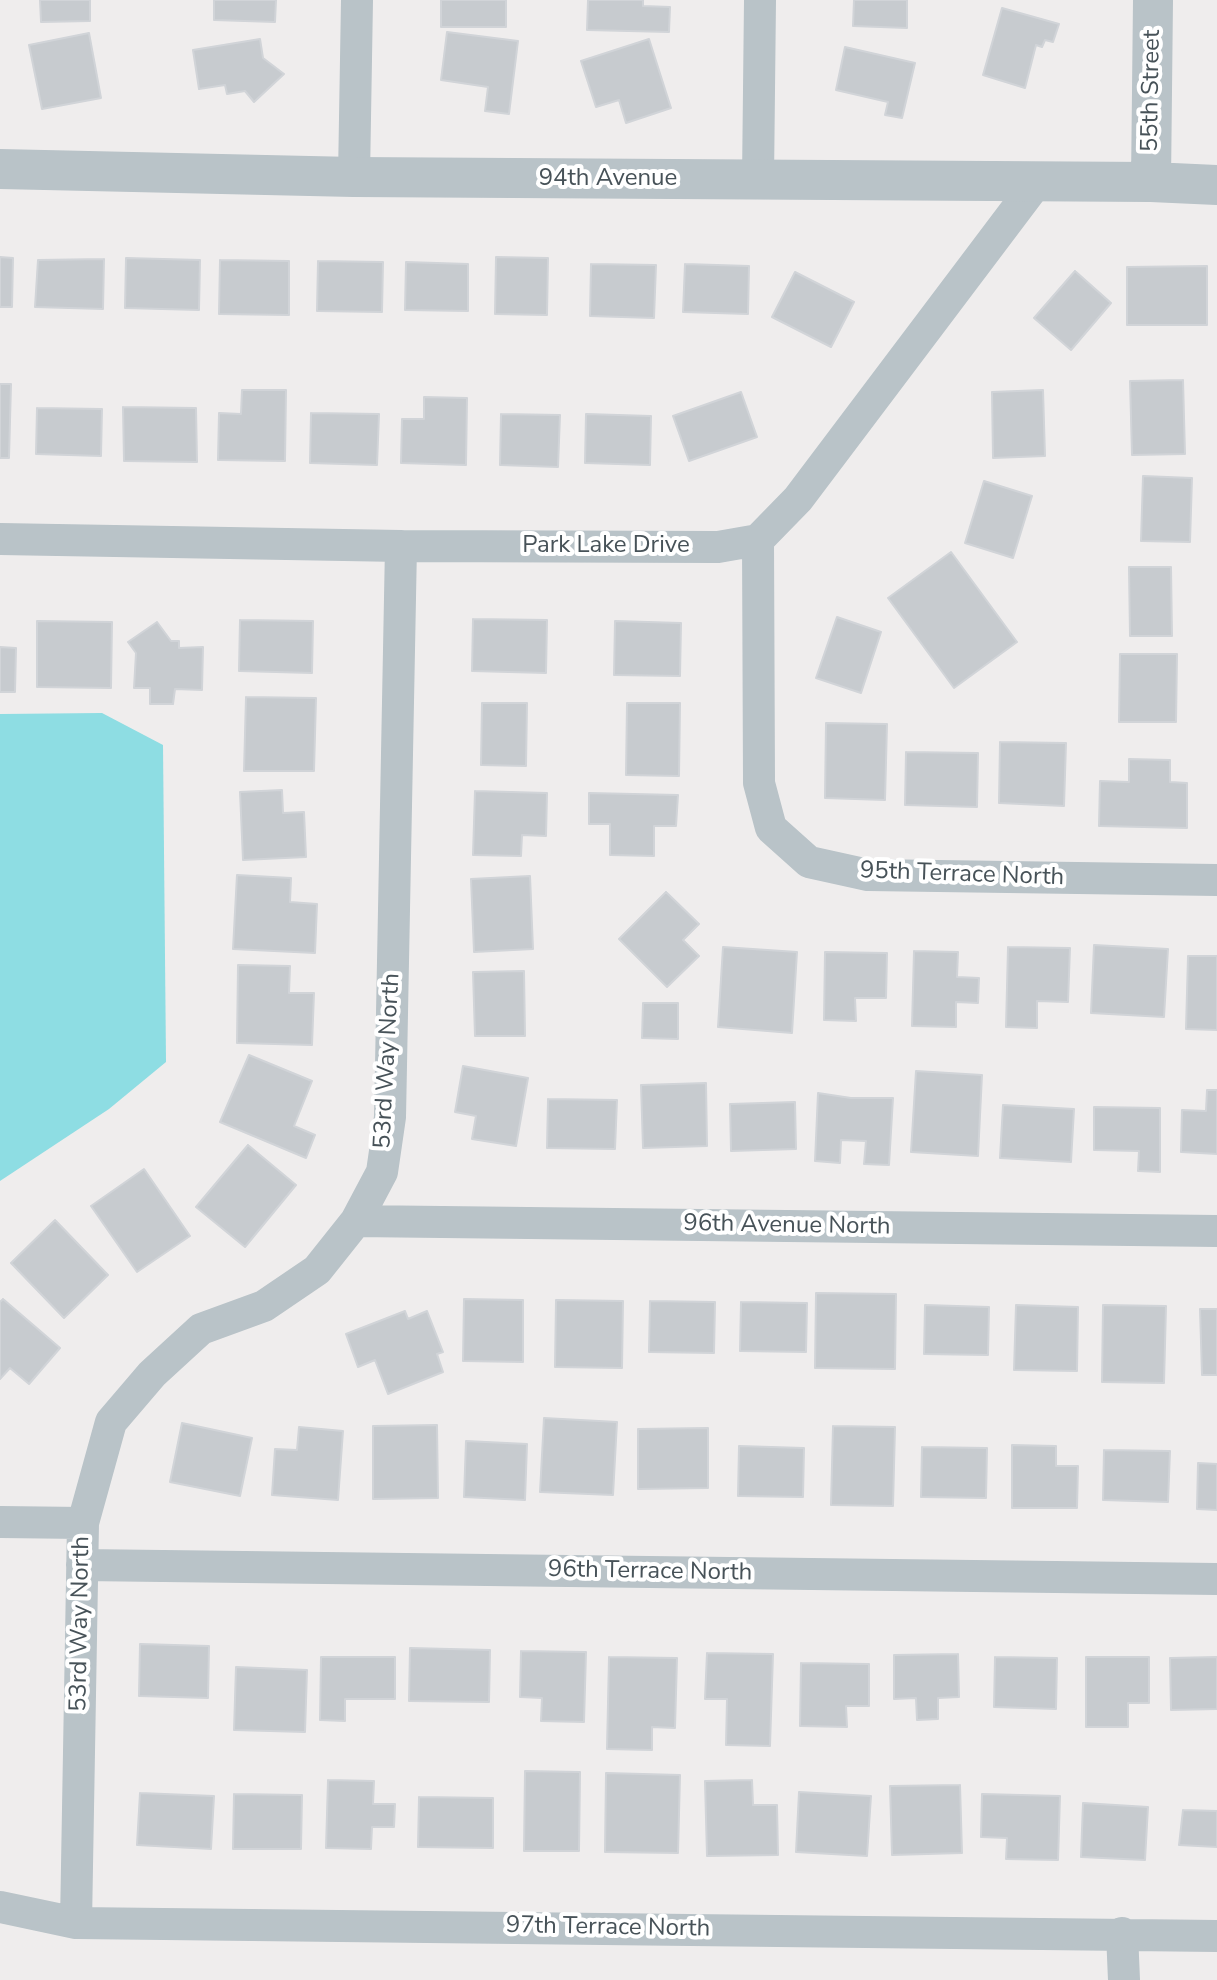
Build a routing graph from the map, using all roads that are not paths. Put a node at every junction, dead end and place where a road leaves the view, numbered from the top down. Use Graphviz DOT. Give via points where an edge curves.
graph roads {
  1 [pos="357,0"];
  2 [pos="760,0"];
  3 [pos="1153,0"];
  4 [pos="0,169"];
  5 [pos="354,177"];
  6 [pos="758,180"];
  7 [pos="1037,182"];
  8 [pos="1151,182"];
  9 [pos="1217,185"];
  10 [pos="0,539"];
  11 [pos="758,540"];
  12 [pos="401,546"];
  13 [pos="1217,880"];
  14 [pos="356,1221"];
  15 [pos="1217,1231"];
  16 [pos="0,1522"];
  17 [pos="83,1523"];
  18 [pos="82,1565"];
  19 [pos="1217,1579"];
  20 [pos="0,1907"];
  21 [pos="76,1923"];
  22 [pos="1122,1933"];
  23 [pos="1217,1936"];
  24 [pos="1124,1980"];
  1 -- 5 [label="street"];
  2 -- 6 [label="street"];
  3 -- 8 [label="street, 55th Street"];
  4 -- 5 [label="street, 94th Avenue"];
  5 -- 6 [label="street, 94th Avenue"];
  6 -- 7 [label="street, 94th Avenue"];
  7 -- 8 [label="street, 94th Avenue"];
  7 -- 11 [label="street" via="798,499"];
  8 -- 9 [label="street, 94th Avenue"];
  10 -- 12 [label="street, Park Lake Drive"];
  11 -- 12 [label="street, Park Lake Drive" via="718,547"];
  11 -- 13 [label="street, 95th Terrace North" via="759,783 771,828 809,862 868,875"];
  12 -- 14 [label="street, 53rd Way North" via="390,1117 382,1172"];
  14 -- 15 [label="street, 96th Avenue North"];
  14 -- 17 [label="street, 53rd Way North" via="317,1270 264,1306 201,1329 152,1374 111,1422"];
  16 -- 17 [label="street"];
  17 -- 18 [label="street, 53rd Way North"];
  18 -- 19 [label="street, 96th Terrace North"];
  18 -- 21 [label="street, 53rd Way North"];
  20 -- 21 [label="street, 97th Terrace North"];
  21 -- 22 [label="street, 97th Terrace North"];
  22 -- 23 [label="street, 97th Terrace North"];
  22 -- 24 [label="street"];
}
